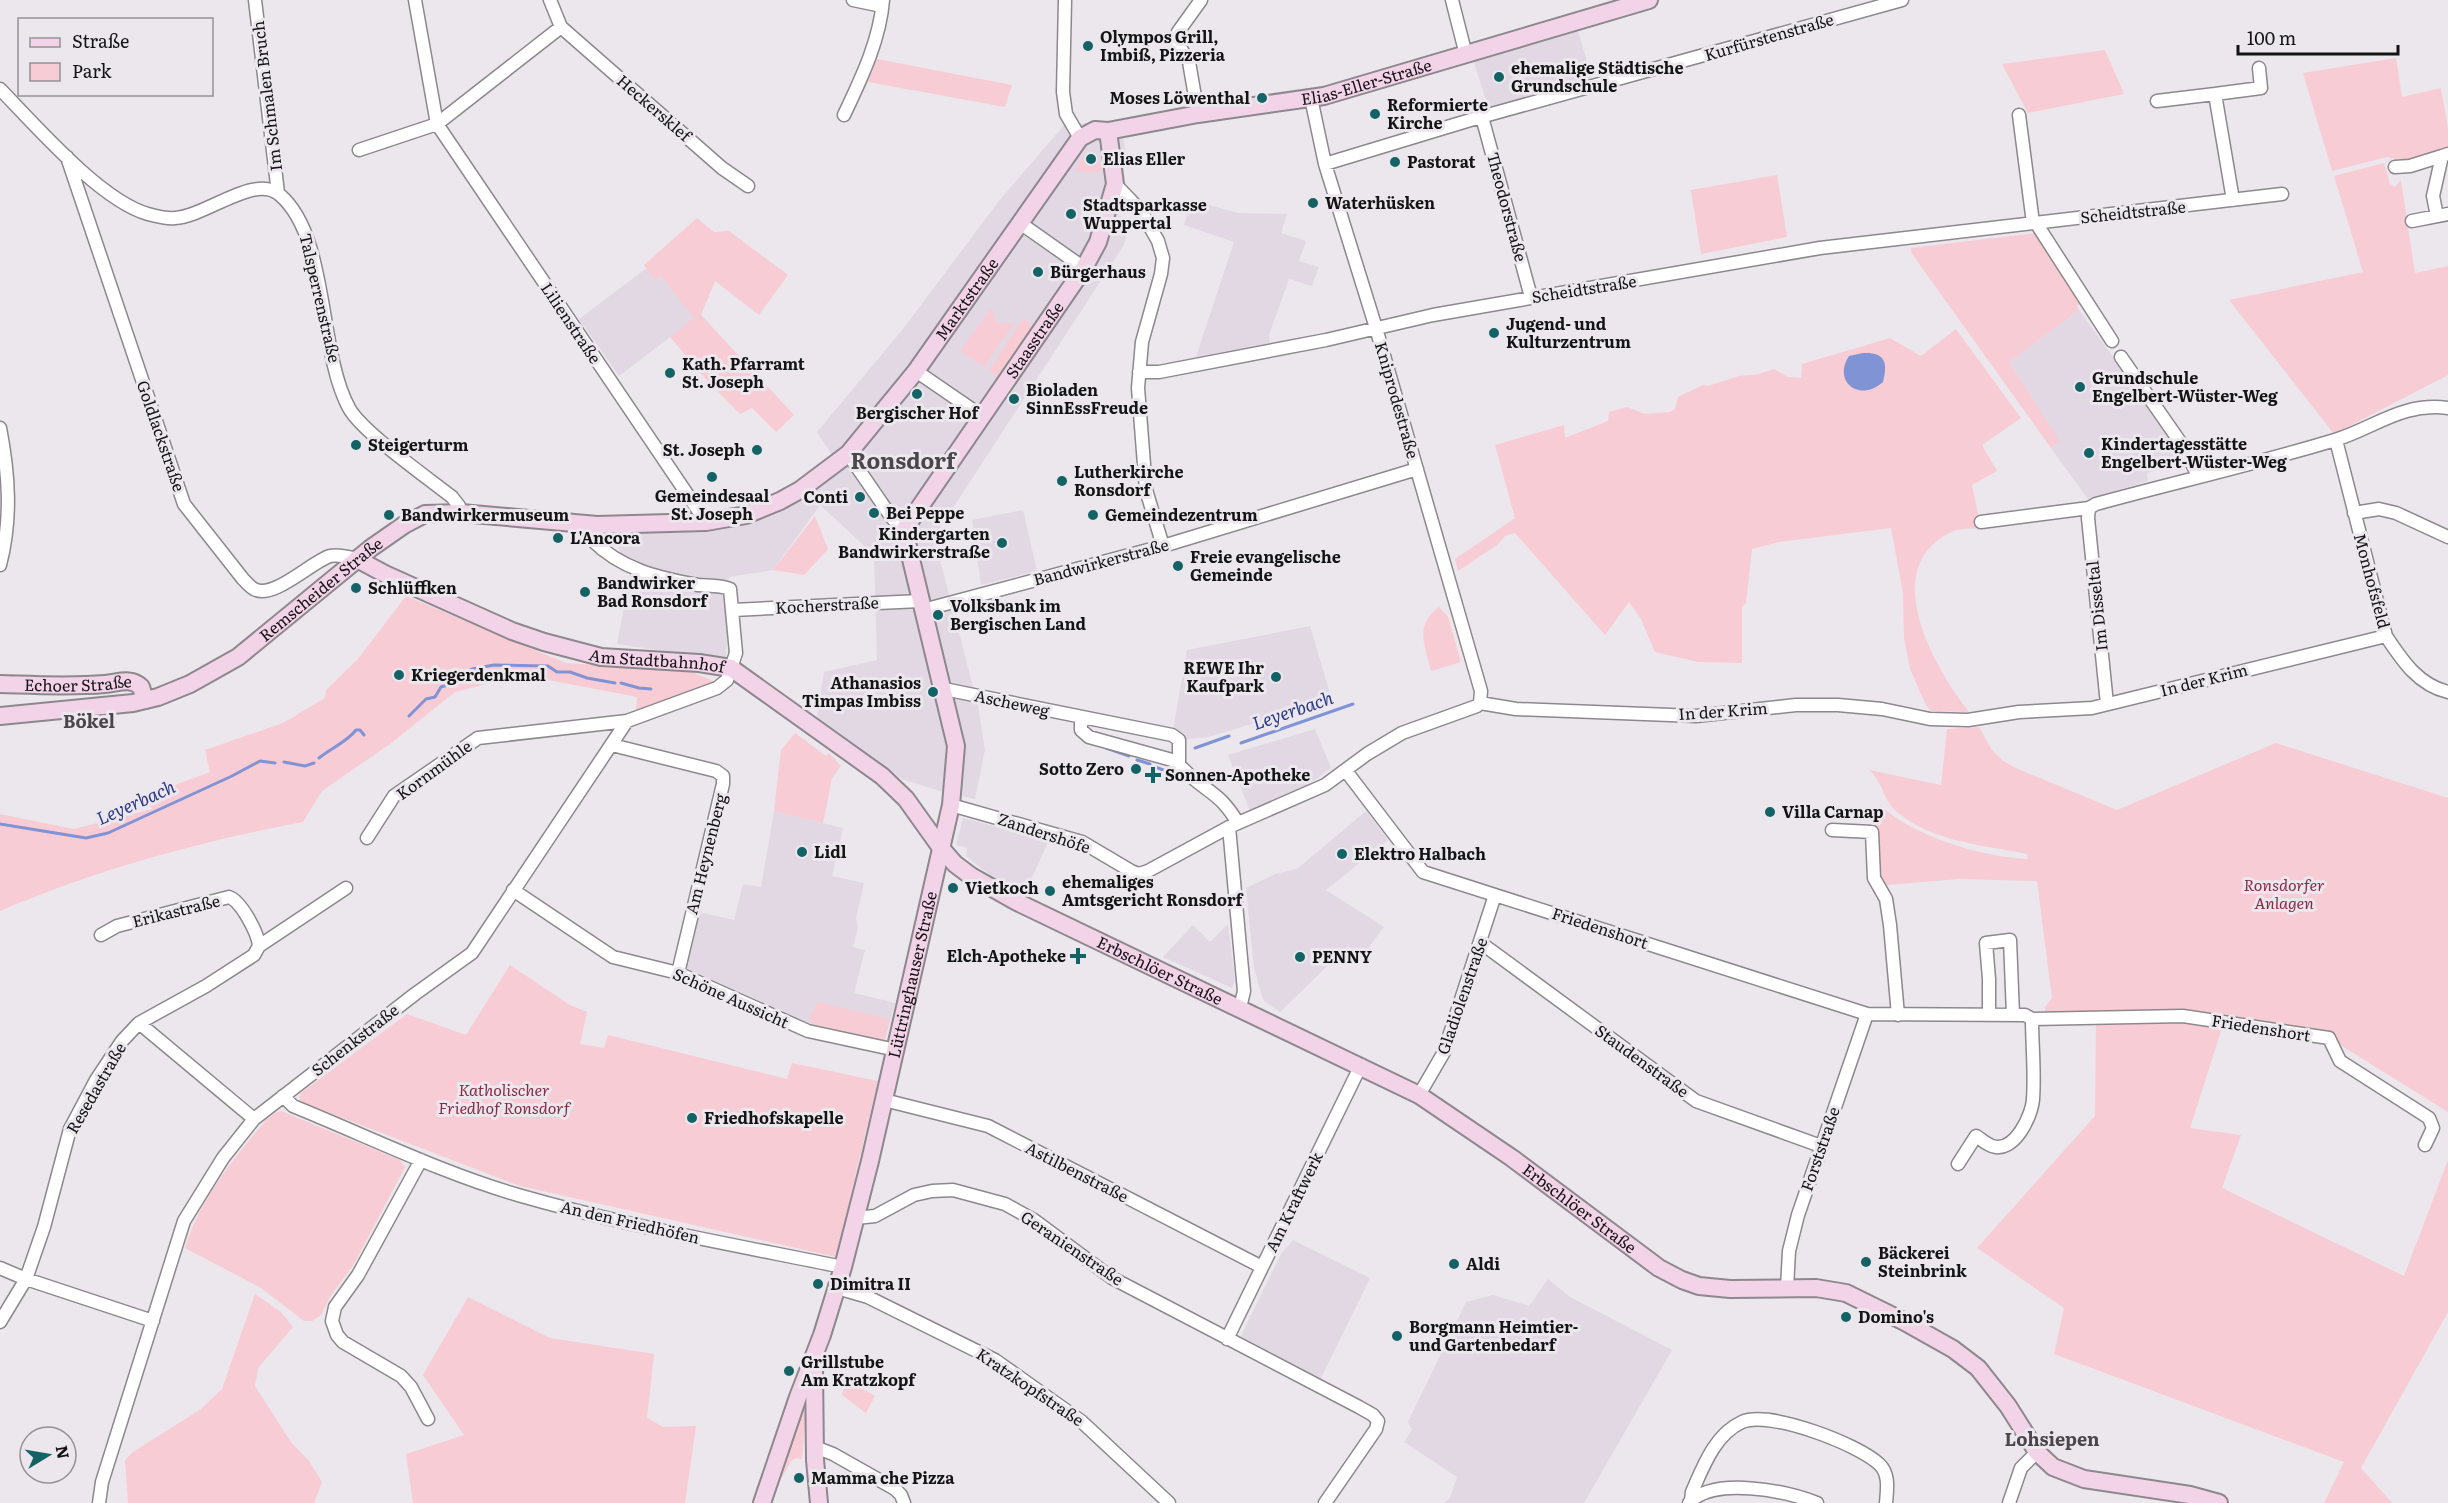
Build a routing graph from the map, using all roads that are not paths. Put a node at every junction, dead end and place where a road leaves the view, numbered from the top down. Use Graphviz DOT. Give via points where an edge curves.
graph roads {
  1 [pos="255,0"];
  2 [pos="415,0"];
  3 [pos="550,0"];
  4 [pos="853,0"];
  5 [pos="1065,0"];
  6 [pos="1202,0"];
  7 [pos="1452,0"];
  8 [pos="1649,0"];
  9 [pos="1902,0"];
  10 [pos="883,3"];
  11 [pos="561,27"];
  12 [pos="1466,55"];
  13 [pos="2259,68"];
  14 [pos="0,88"];
  15 [pos="2215,94"];
  16 [pos="1311,98"];
  17 [pos="2157,101"];
  18 [pos="1198,114"];
  19 [pos="2019,115"];
  20 [pos="844,116"];
  21 [pos="1482,117"];
  22 [pos="437,124"];
  23 [pos="1108,131"];
  24 [pos="1080,138"];
  25 [pos="359,150"];
  26 [pos="2445,155"];
  27 [pos="67,156"];
  28 [pos="1325,164"];
  29 [pos="2395,167"];
  30 [pos="1114,184"];
  31 [pos="748,186"];
  32 [pos="278,193"];
  33 [pos="2282,194"];
  34 [pos="2233,200"];
  35 [pos="2443,215"];
  36 [pos="2412,221"];
  37 [pos="1020,223"];
  38 [pos="2035,223"];
  39 [pos="1084,268"];
  40 [pos="1531,297"];
  41 [pos="1376,328"];
  42 [pos="2112,341"];
  43 [pos="2121,357"];
  44 [pos="916,371"];
  45 [pos="1139,372"];
  46 [pos="2448,408"];
  47 [pos="983,417"];
  48 [pos="0,428"];
  49 [pos="2336,440"];
  50 [pos="848,454"];
  51 [pos="1417,469"];
  52 [pos="2198,476"];
  53 [pos="2089,508"];
  54 [pos="461,513"];
  55 [pos="2354,513"];
  56 [pos="706,522"];
  57 [pos="1981,522"];
  58 [pos="904,530"];
  59 [pos="2448,537"];
  60 [pos="592,540"];
  61 [pos="1163,546"];
  62 [pos="357,559"];
  63 [pos="0,565"];
  64 [pos="922,605"];
  65 [pos="733,610"];
  66 [pos="2386,636"];
  67 [pos="731,668"];
  68 [pos="0,684"];
  69 [pos="944,689"];
  70 [pos="2448,692"];
  71 [pos="145,700"];
  72 [pos="1480,703"];
  73 [pos="2107,704"];
  74 [pos="0,716"];
  75 [pos="1081,717"];
  76 [pos="627,721"];
  77 [pos="612,746"];
  78 [pos="1179,764"];
  79 [pos="1346,771"];
  80 [pos="951,805"];
  81 [pos="1233,825"];
  82 [pos="1832,830"];
  83 [pos="367,838"];
  84 [pos="941,848"];
  85 [pos="971,876"];
  86 [pos="934,882"];
  87 [pos="346,888"];
  88 [pos="513,890"];
  89 [pos="1495,895"];
  90 [pos="101,935"];
  91 [pos="1481,943"];
  92 [pos="259,946"];
  93 [pos="678,973"];
  94 [pos="1240,1008"];
  95 [pos="1867,1014"];
  96 [pos="1898,1015"];
  97 [pos="1989,1015"];
  98 [pos="2013,1015"];
  99 [pos="2032,1019"];
  100 [pos="139,1023"];
  101 [pos="896,1050"];
  102 [pos="1361,1065"];
  103 [pos="1419,1095"];
  104 [pos="283,1096"];
  105 [pos="884,1100"];
  106 [pos="254,1119"];
  107 [pos="2425,1145"];
  108 [pos="1821,1146"];
  109 [pos="421,1160"];
  110 [pos="1958,1164"];
  111 [pos="856,1218"];
  112 [pos="843,1267"];
  113 [pos="1262,1267"];
  114 [pos="0,1268"];
  115 [pos="26,1279"];
  116 [pos="837,1288"];
  117 [pos="1787,1288"];
  118 [pos="153,1321"];
  119 [pos="0,1322"];
  120 [pos="1227,1338"];
  121 [pos="814,1359"];
  122 [pos="428,1419"];
  123 [pos="815,1447"];
  124 [pos="2037,1452"];
  125 [pos="1690,1502"];
  126 [pos="99,1503"];
  127 [pos="762,1503"];
  128 [pos="819,1503"];
  129 [pos="904,1503"];
  130 [pos="1169,1503"];
  131 [pos="1325,1503"];
  132 [pos="1817,1503"];
  133 [pos="1886,1503"];
  134 [pos="2008,1503"];
  135 [pos="2218,1503"];
  1 -- 32 [label="street, Im Schmalen Bruch"];
  2 -- 22 [label="street, Lilienstraße"];
  3 -- 11 [label="street, Heckersklef"];
  4 -- 10 [label="street"];
  5 -- 24 [label="street" via="1063,92 1066,114"];
  6 -- 18 [label="street" via="1178,32 1177,42 1189,62"];
  7 -- 12 [label="street"];
  8 -- 12 [label="main road, Elias-Eller-Straße"];
  9 -- 21 [label="street, Kurfürstenstraße"];
  10 -- 20 [label="street" via="864,73"];
  11 -- 22 [label="street"];
  11 -- 31 [label="street, Heckersklef" via="722,168"];
  12 -- 16 [label="main road, Elias-Eller-Straße"];
  13 -- 15 [label="street" via="2261,88"];
  14 -- 27 [label="street"];
  15 -- 17 [label="street"];
  15 -- 34 [label="street"];
  16 -- 18 [label="main road, Elias-Eller-Straße"];
  16 -- 28 [label="street, Kniprodestraße"];
  18 -- 23 [label="main road, Elias-Eller-Straße"];
  19 -- 38 [label="street"];
  21 -- 28 [label="street, Kurfürstenstraße"];
  21 -- 40 [label="street, Theodorstraße"];
  22 -- 25 [label="street"];
  22 -- 56 [label="street, Lilienstraße"];
  23 -- 24 [label="main road, Elias-Eller-Straße" via="1095,130"];
  23 -- 30 [label="main road, Staasstraße"];
  24 -- 37 [label="main road, Marktstraße"];
  26 -- 29 [label="street"];
  26 -- 35 [label="street" via="2433,196"];
  27 -- 32 [label="street" via="117,200 164,218 197,213 258,187"];
  27 -- 62 [label="street, Goldlackstraße" via="184,504 253,589 260,591 280,585 327,557"];
  28 -- 41 [label="street, Kniprodestraße"];
  30 -- 39 [label="main road, Staasstraße" via="1098,242"];
  30 -- 45 [label="street" via="1142,211 1163,258 1142,342"];
  32 -- 54 [label="street, Talsperrenstraße" via="292,207 305,230 339,383 350,411 452,497"];
  33 -- 34 [label="street, Scheidtstraße"];
  34 -- 38 [label="street, Scheidtstraße"];
  35 -- 36 [label="street"];
  37 -- 39 [label="street"];
  37 -- 44 [label="main road, Marktstraße"];
  38 -- 40 [label="street, Scheidtstraße" via="1820,248"];
  38 -- 42 [label="street"];
  39 -- 47 [label="main road, Staasstraße"];
  40 -- 41 [label="street, Scheidtstraße"];
  41 -- 45 [label="street, Scheidtstraße" via="1198,365"];
  41 -- 51 [label="street, Kniprodestraße"];
  43 -- 52 [label="street" via="2185,449"];
  44 -- 47 [label="street"];
  44 -- 50 [label="main road, Marktstraße"];
  45 -- 61 [label="street" via="1146,490"];
  46 -- 49 [label="street" via="2416,407 2401,411"];
  47 -- 58 [label="main road, Staasstraße"];
  48 -- 63 [label="street" via="9,500"];
  49 -- 52 [label="street"];
  49 -- 55 [label="street, Monhofsfeld"];
  50 -- 56 [label="main road, Remscheider Straße" via="780,501 746,514"];
  50 -- 58 [label="street, Lüttringhauser Straße"];
  51 -- 61 [label="street, Bandwirkerstraße"];
  51 -- 72 [label="street, Kniprodestraße" via="1480,691"];
  52 -- 53 [label="street"];
  53 -- 57 [label="street"];
  53 -- 73 [label="street, Im Disseltal"];
  54 -- 56 [label="main road, Remscheider Straße" via="597,525"];
  54 -- 62 [label="main road, Remscheider Straße" via="439,512 419,517"];
  55 -- 59 [label="street, Monhofsfeld" via="2396,513"];
  55 -- 66 [label="street, Monhofsfeld"];
  58 -- 64 [label="main road, Lüttringhauser Straße"];
  60 -- 65 [label="street" via="623,563 654,577 730,589"];
  61 -- 64 [label="street, Bandwirkerstraße"];
  62 -- 67 [label="main road, Am Stadtbahnhof" via="544,642 601,657"];
  62 -- 71 [label="main road, Remscheider Straße" via="238,657 190,684"];
  64 -- 65 [label="street, Kocherstraße"];
  64 -- 69 [label="main road, Lüttringhauser Straße"];
  65 -- 67 [label="street" via="736,653"];
  66 -- 70 [label="street, Monhofsfeld" via="2418,678"];
  66 -- 73 [label="street, In der Krim"];
  67 -- 76 [label="street" via="727,680 717,688"];
  67 -- 84 [label="main road, Am Stadtbahnhof" via="882,776 918,814"];
  68 -- 71 [label="main road, Echoer Straße" via="49,686 128,681 141,687"];
  69 -- 75 [label="street, Ascheweg"];
  69 -- 80 [label="main road, Lüttringhauser Straße" via="957,753"];
  71 -- 74 [label="main road, Remscheider Straße"];
  72 -- 73 [label="street, In der Krim" via="1516,709 1696,716 1796,705 1838,705 1930,719 1968,720"];
  72 -- 79 [label="street" via="1389,739"];
  75 -- 78 [label="street" via="1081,730 1089,737"];
  75 -- 78 [label="street, Ascheweg" via="1160,732 1179,740"];
  76 -- 77 [label="street, Schenkstraße"];
  76 -- 83 [label="street, Kornmühle" via="478,738 394,796"];
  77 -- 88 [label="street, Schenkstraße"];
  77 -- 93 [label="street, Am Heynenberg" via="716,771 723,776"];
  78 -- 81 [label="street" via="1217,795"];
  79 -- 81 [label="street" via="1296,799"];
  79 -- 89 [label="street, Friedenshort" via="1424,872"];
  80 -- 81 [label="street, Zandershöfe" via="1090,845 1139,874"];
  80 -- 84 [label="main road, Lüttringhauser Straße"];
  81 -- 94 [label="street" via="1244,991"];
  82 -- 96 [label="street" via="1872,832 1874,878 1886,899 1890,925"];
  84 -- 85 [label="main road, Erbschlöer Straße"];
  84 -- 86 [label="main road, Lüttringhauser Straße"];
  85 -- 86 [label="main road"];
  85 -- 94 [label="main road, Erbschlöer Straße"];
  86 -- 101 [label="main road, Lüttringhauser Straße"];
  87 -- 92 [label="street, Resedastraße"];
  88 -- 93 [label="street, Schöne Aussicht" via="613,957"];
  88 -- 104 [label="street, Schenkstraße" via="472,953"];
  89 -- 91 [label="street, Gladiolenstraße"];
  89 -- 95 [label="street, Friedenshort"];
  90 -- 92 [label="street, Erikastraße" via="117,926 229,897 239,904"];
  91 -- 103 [label="street, Gladiolenstraße" via="1444,1052"];
  91 -- 108 [label="street, Staudenstraße" via="1696,1101"];
  92 -- 100 [label="street, Resedastraße" via="254,955 206,986"];
  93 -- 101 [label="street, Schöne Aussicht" via="808,1031"];
  94 -- 102 [label="main road, Erbschlöer Straße"];
  95 -- 96 [label="street, Friedenshort"];
  95 -- 108 [label="street, Forststraße"];
  96 -- 97 [label="street, Friedenshort"];
  97 -- 98 [label="street, Friedenshort"];
  97 -- 98 [label="street" via="1986,943 2010,940"];
  98 -- 99 [label="street, Friedenshort"];
  99 -- 107 [label="street, Friedenshort" via="2183,1016 2329,1038 2340,1061 2429,1118 2433,1128"];
  99 -- 110 [label="street" via="2033,1101 2027,1118 2006,1146 1992,1146 1976,1136"];
  100 -- 106 [label="street"];
  100 -- 115 [label="street, Resedastraße" via="96,1080 70,1129"];
  101 -- 105 [label="main road, Lüttringhauser Straße"];
  102 -- 103 [label="main road, Erbschlöer Straße"];
  102 -- 113 [label="street, Am Kraftwerk"];
  103 -- 117 [label="main road, Erbschlöer Straße" via="1512,1158 1659,1268 1699,1286"];
  104 -- 106 [label="street, Schenkstraße"];
  104 -- 109 [label="street, An den Friedhöfen" via="293,1106"];
  105 -- 111 [label="main road, Lüttringhauser Straße"];
  105 -- 113 [label="street, Astilbenstraße" via="988,1126"];
  106 -- 118 [label="street, Schenkstraße" via="223,1158 184,1221"];
  108 -- 117 [label="street, Forststraße" via="1789,1251"];
  109 -- 112 [label="street, An den Friedhöfen" via="516,1195 576,1211"];
  109 -- 122 [label="street" via="358,1275 336,1304 332,1321 343,1342 401,1376"];
  111 -- 112 [label="main road, Lüttringhauser Straße"];
  111 -- 120 [label="street, Geranienstraße" via="875,1216 914,1195 932,1191 975,1194 1034,1220 1112,1278"];
  112 -- 116 [label="main road, Lüttringhauser Straße"];
  113 -- 120 [label="street, Am Kraftwerk"];
  114 -- 115 [label="street"];
  115 -- 118 [label="street"];
  115 -- 119 [label="street, Resedastraße"];
  116 -- 121 [label="main road, Lüttringhauser Straße"];
  116 -- 130 [label="street, Kratzkopfstraße" via="868,1297 995,1360 1081,1421"];
  117 -- 124 [label="main road, Erbschlöer Straße" via="1846,1293 1953,1349 1992,1383"];
  118 -- 126 [label="street, Schenkstraße" via="102,1482"];
  120 -- 131 [label="street, Geranienstraße" via="1378,1421"];
  121 -- 123 [label="main road"];
  121 -- 127 [label="main road, Lüttringhauser Straße"];
  123 -- 128 [label="main road"];
  123 -- 129 [label="street" via="895,1488"];
  124 -- 134 [label="street" via="2021,1468"];
  124 -- 135 [label="main road, Erbschlöer Straße" via="2054,1467 2078,1478"];
  125 -- 132 [label="street" via="1709,1491 1728,1487"];
  125 -- 133 [label="street" via="1696,1482 1728,1430 1743,1421 1758,1419 1825,1436 1881,1465 1888,1481"];
}
